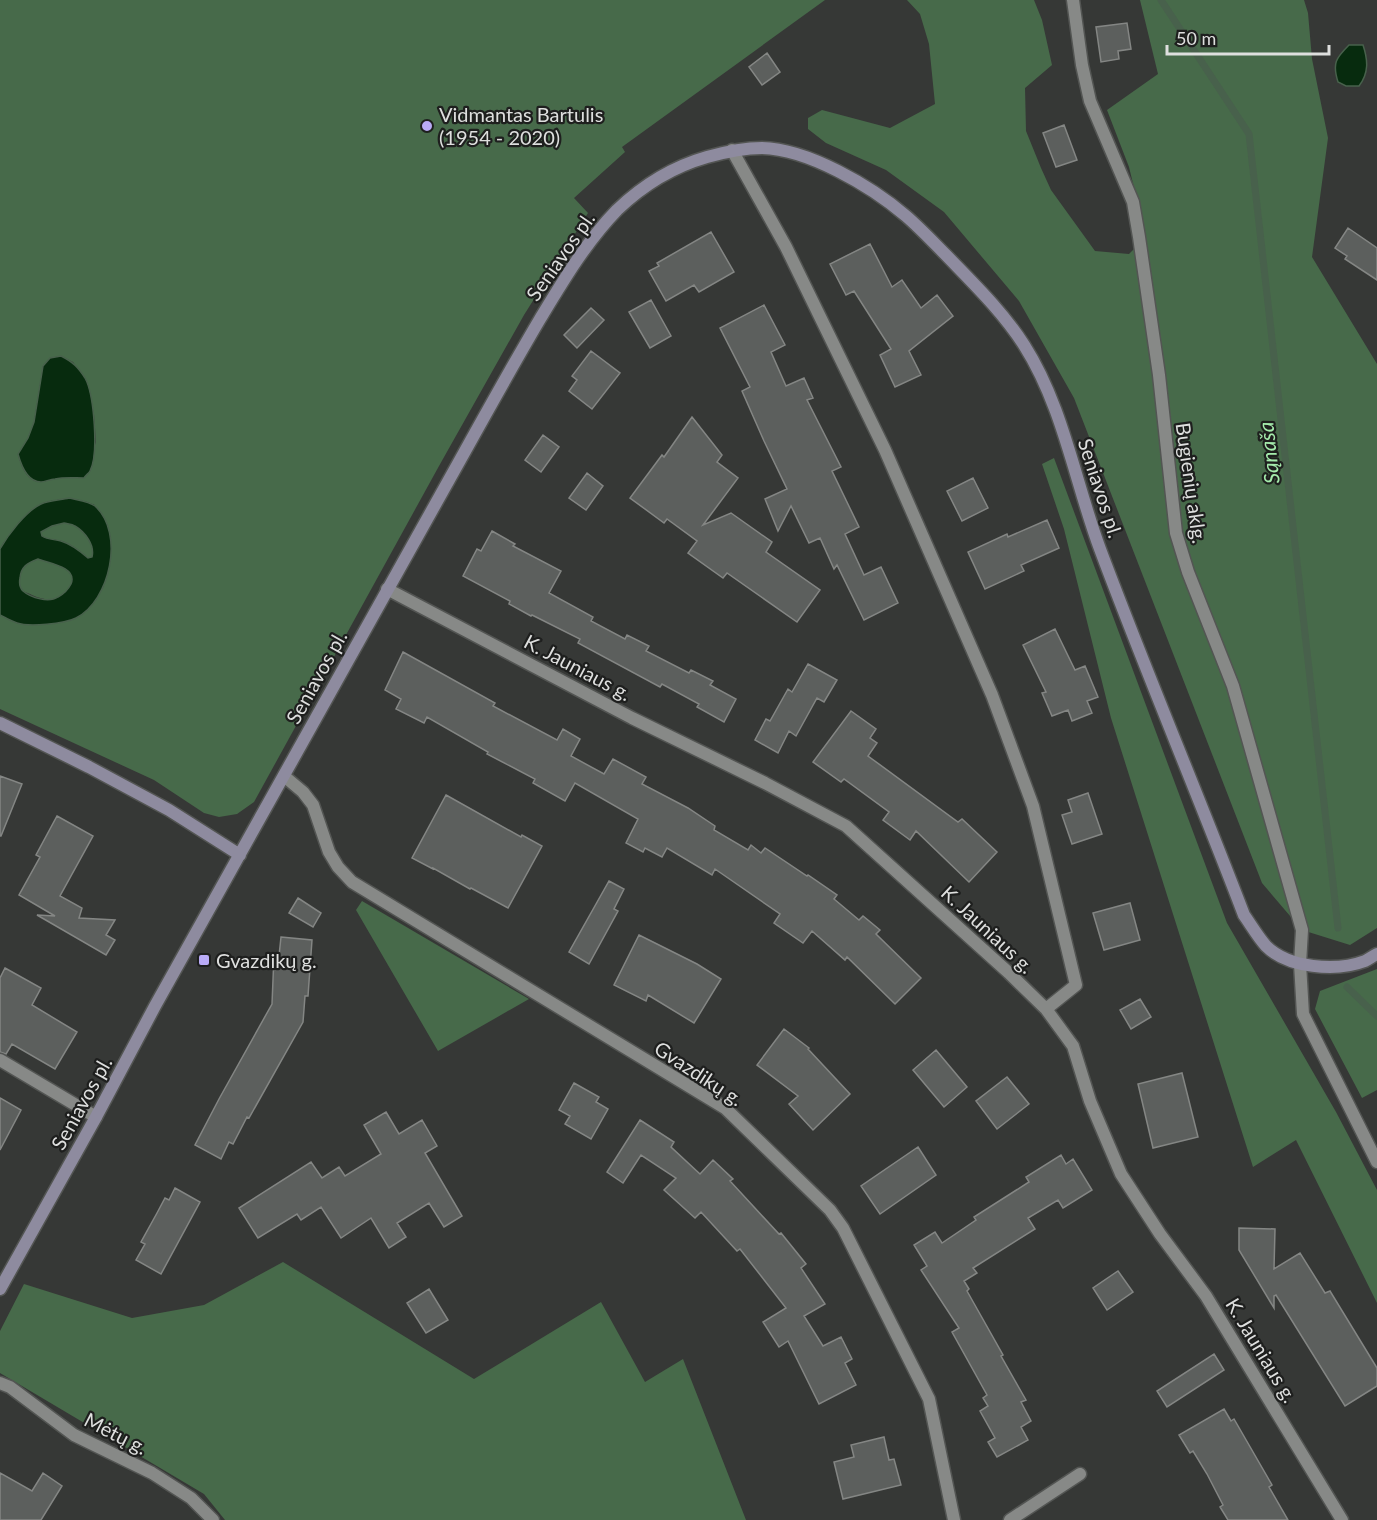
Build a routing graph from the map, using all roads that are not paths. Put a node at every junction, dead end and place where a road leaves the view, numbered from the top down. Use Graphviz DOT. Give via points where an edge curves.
graph roads {
  1 [pos="1073,0"];
  2 [pos="732,150"];
  3 [pos="387,589"];
  4 [pos="0,723"];
  5 [pos="284,777"];
  6 [pos="240,855"];
  7 [pos="1377,954"];
  8 [pos="1300,964"];
  9 [pos="1046,1009"];
  10 [pos="0,1060"];
  11 [pos="96,1117"];
  12 [pos="1377,1161"];
  13 [pos="0,1289"];
  14 [pos="0,1383"];
  15 [pos="1080,1474"];
  16 [pos="213,1520"];
  17 [pos="954,1520"];
  18 [pos="1010,1520"];
  19 [pos="1342,1520"];
  1 -- 8 [label="street, Bugienių aklg." via="1090,101 1132,202 1140,237 1176,533 1233,686 1302,930"];
  2 -- 3 [label="main road, Seniavos pl." via="689,162 660,176 617,210 591,239 500,387"];
  2 -- 8 [label="main road, Seniavos pl." via="764,148 800,155 869,189 914,223 997,310 1024,345 1052,403 1118,598 1244,915 1266,946"];
  2 -- 9 [label="street" via="786,247 885,450 992,694 1033,806 1076,985"];
  3 -- 5 [label="main road, Seniavos pl."];
  3 -- 9 [label="street, K. Jauniaus g." via="846,826"];
  4 -- 6 [label="main road" via="169,810"];
  5 -- 6 [label="main road, Seniavos pl."];
  5 -- 17 [label="street, Gvazdikų g." via="313,806 329,852 352,882 725,1108 830,1210 843,1228 928,1399"];
  6 -- 11 [label="main road, Seniavos pl."];
  7 -- 8 [label="main road" via="1334,967"];
  8 -- 12 [label="street, Bugienių aklg." via="1303,1014"];
  9 -- 19 [label="street, K. Jauniaus g." via="1073,1046 1090,1101 1121,1174 1206,1296"];
  10 -- 11 [label="street"];
  11 -- 13 [label="main road, Seniavos pl."];
  14 -- 16 [label="street, Mėtų g." via="74,1435 152,1473 191,1498"];
  15 -- 18 [label="street"];
}
